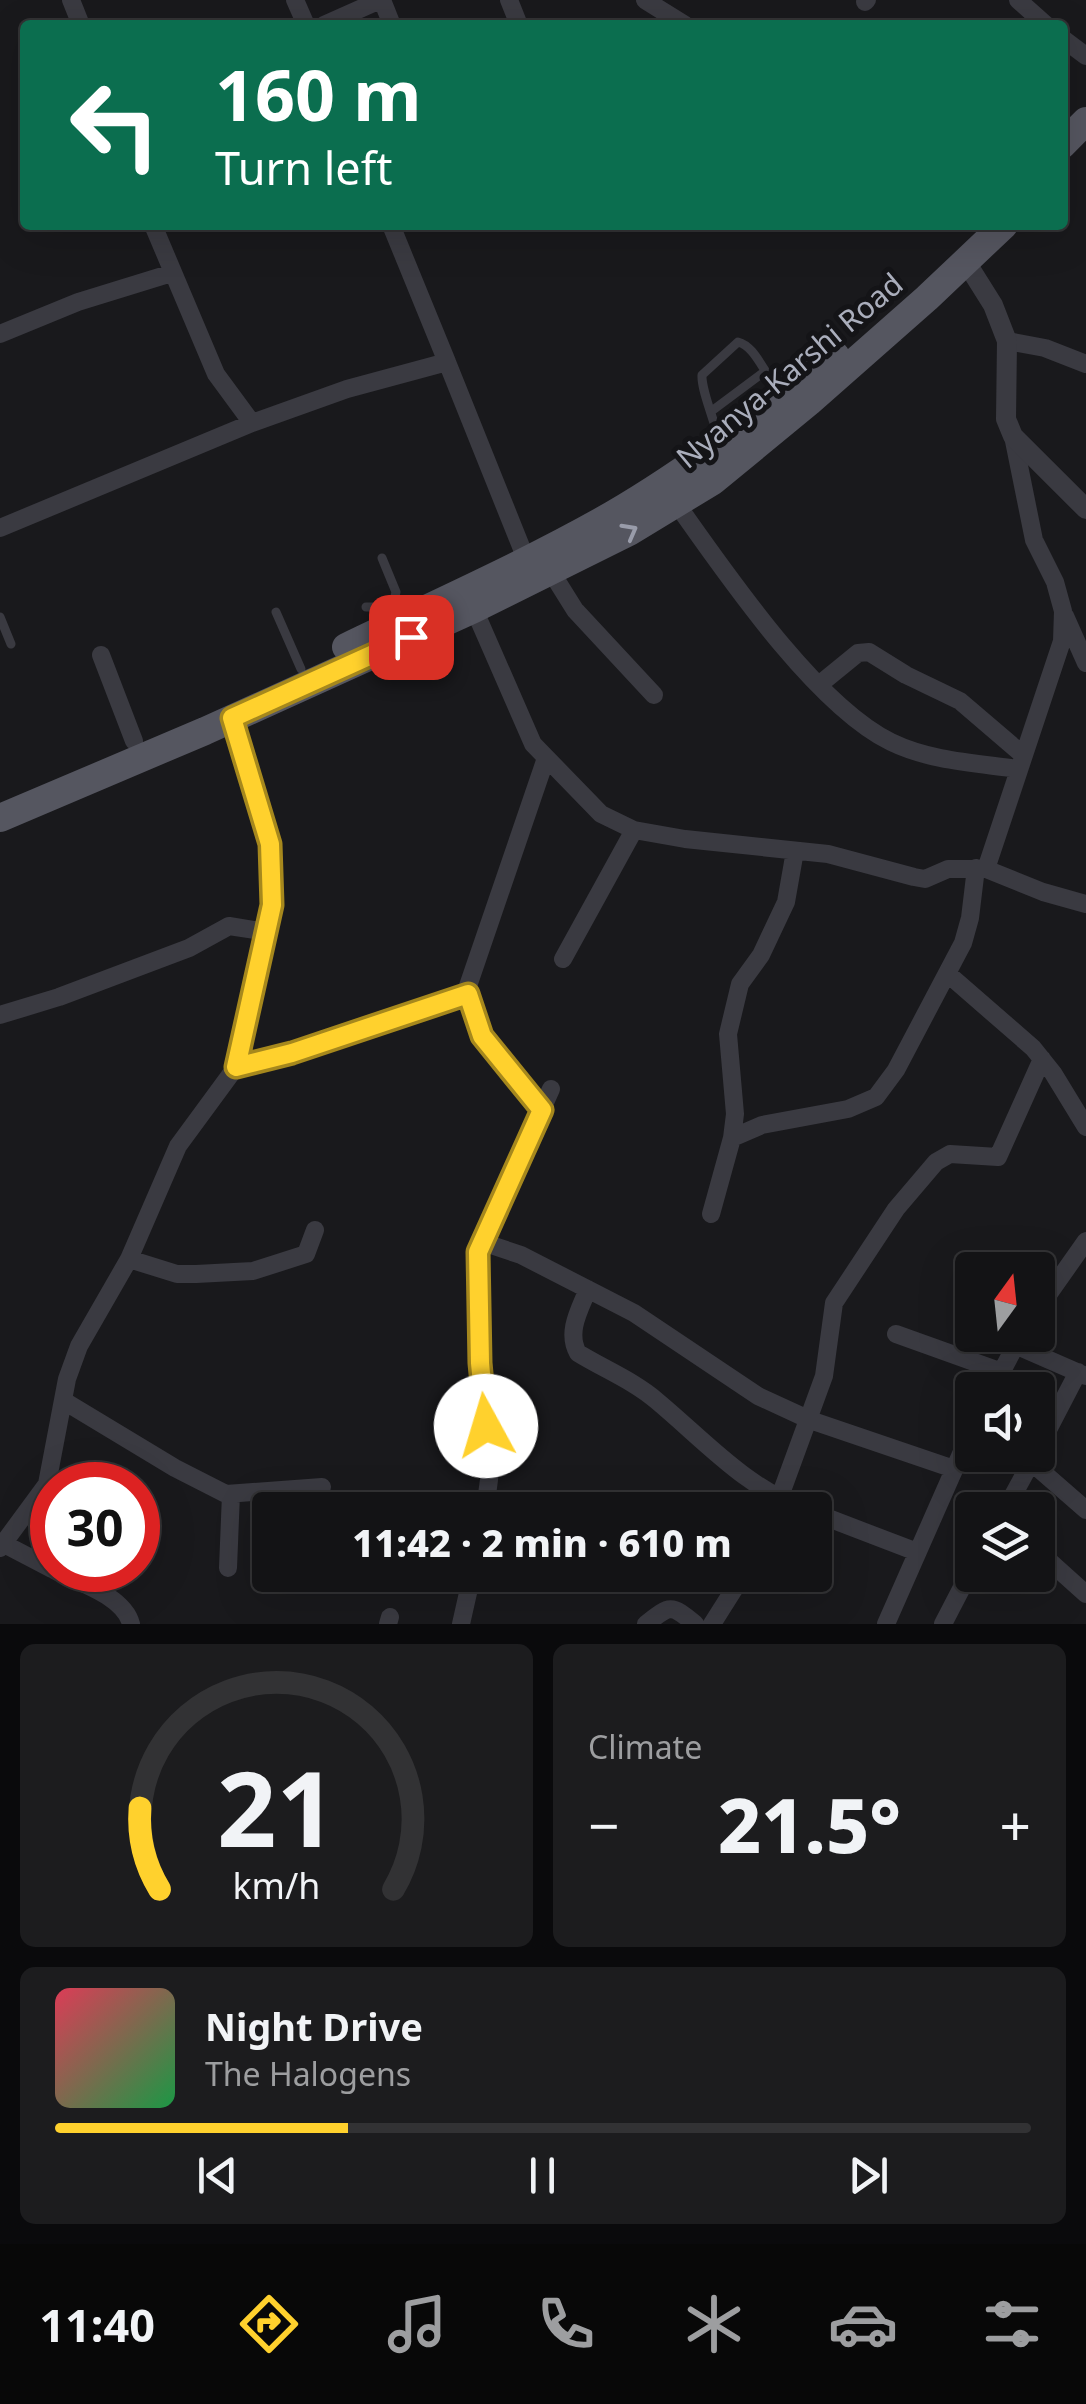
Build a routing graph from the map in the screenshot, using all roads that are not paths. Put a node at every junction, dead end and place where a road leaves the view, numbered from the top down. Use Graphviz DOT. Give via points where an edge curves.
graph roads {
  1 [pos="381,0"];
  2 [pos="645,0"];
  3 [pos="1018,0"];
  4 [pos="335,20"];
  5 [pos="677,20"];
  6 [pos="1040,20"];
  7 [pos="155,230"];
  8 [pos="393,230"];
  9 [pos="977,230"];
  10 [pos="999,230"];
  11 [pos="966,262"];
  12 [pos="172,273"];
  13 [pos="0,334"];
  14 [pos="1007,341"];
  15 [pos="447,362"];
  16 [pos="1086,364"];
  17 [pos="764,372"];
  18 [pos="788,394"];
  19 [pos="712,410"];
  20 [pos="252,423"];
  21 [pos="1013,436"];
  22 [pos="720,444"];
  23 [pos="676,503"];
  24 [pos="1086,509"];
  25 [pos="0,528"];
  26 [pos="382,558"];
  27 [pos="538,564"];
  28 [pos="366,608"];
  29 [pos="474,609"];
  30 [pos="1063,611"];
  31 [pos="276,612"];
  32 [pos="0,617"];
  33 [pos="390,618"];
  34 [pos="12,644"];
  35 [pos="101,655"];
  36 [pos="1086,663"];
  37 [pos="309,671"];
  38 [pos="820,684"];
  39 [pos="654,695"];
  40 [pos="232,718"];
  41 [pos="134,741"];
  42 [pos="546,758"];
  43 [pos="1020,762"];
  44 [pos="0,798"];
  45 [pos="0,818"];
  46 [pos="634,830"];
  47 [pos="795,851"];
  48 [pos="981,868"];
  49 [pos="1086,904"];
  50 [pos="267,932"];
  51 [pos="562,959"];
  52 [pos="948,974"];
  53 [pos="468,994"];
  54 [pos="0,1014"];
  55 [pos="1042,1059"];
  56 [pos="236,1067"];
  57 [pos="551,1089"];
  58 [pos="542,1110"];
  59 [pos="1086,1127"];
  60 [pos="732,1138"];
  61 [pos="710,1214"];
  62 [pos="315,1230"];
  63 [pos="1086,1241"];
  64 [pos="482,1242"];
  65 [pos="129,1259"];
  66 [pos="1055,1284"];
  67 [pos="588,1289"];
  68 [pos="896,1334"];
  69 [pos="1012,1352"];
  70 [pos="1041,1352"];
  71 [pos="1002,1372"];
  72 [pos="1082,1374"];
  73 [pos="64,1401"];
  74 [pos="810,1420"];
  75 [pos="1055,1420"];
  76 [pos="954,1469"];
  77 [pos="1050,1472"];
  78 [pos="322,1487"];
  79 [pos="487,1492"];
  80 [pos="761,1492"];
  81 [pos="782,1492"];
  82 [pos="232,1494"];
  83 [pos="1086,1510"];
  84 [pos="832,1520"];
  85 [pos="2,1546"];
  86 [pos="918,1552"];
  87 [pos="30,1559"];
  88 [pos="1055,1566"];
  89 [pos="228,1568"];
  90 [pos="96,1592"];
  91 [pos="468,1592"];
  92 [pos="732,1592"];
  93 [pos="960,1592"];
  94 [pos="1086,1594"];
  95 [pos="132,1624"];
  96 [pos="461,1624"];
  97 [pos="646,1624"];
  98 [pos="695,1624"];
  99 [pos="712,1624"];
  100 [pos="886,1624"];
  101 [pos="943,1624"];
  1 -- 4 [label="street"];
  2 -- 5 [label="street"];
  3 -- 6 [label="street"];
  7 -- 12 [label="street"];
  8 -- 15 [label="street"];
  9 -- 18 [label="main road, Nyanya-Karshi Road"];
  10 -- 11 [label="main road, Nyanya-Karshi Road"];
  11 -- 14 [label="street"];
  11 -- 23 [label="main road, Nyanya-Karshi Road" via="809,402"];
  12 -- 13 [label="street"];
  12 -- 20 [label="street" via="216,374"];
  14 -- 16 [label="street"];
  14 -- 21 [label="street" via="1006,419"];
  15 -- 20 [label="street"];
  15 -- 27 [label="street"];
  17 -- 18 [label="lane"];
  17 -- 19 [label="lane"];
  17 -- 19 [label="lane" via="738,342 702,375"];
  18 -- 22 [label="main road, Nyanya-Karshi Road"];
  19 -- 22 [label="lane"];
  20 -- 25 [label="street"];
  21 -- 24 [label="street"];
  21 -- 30 [label="street" via="1034,540"];
  22 -- 27 [label="main road, Nyanya-Karshi Road"];
  27 -- 23 [label="main road, Nyanya-Karshi Road, one-way" via="629,532"];
  23 -- 38 [label="street"];
  26 -- 33 [label="lane" via="396,592"];
  27 -- 29 [label="main road, Nyanya-Karshi Road"];
  27 -- 33 [label="main road, Nyanya-Karshi Road"];
  27 -- 39 [label="street"];
  28 -- 33 [label="lane" via="382,607"];
  29 -- 37 [label="main road, Nyanya-Karshi Road"];
  29 -- 42 [label="street" via="533,744"];
  30 -- 36 [label="street"];
  30 -- 43 [label="street" via="1062,641"];
  31 -- 37 [label="lane"];
  32 -- 34 [label="lane"];
  33 -- 37 [label="main road, Nyanya-Karshi Road"];
  35 -- 41 [label="street"];
  37 -- 40 [label="main road, Nyanya-Karshi Road"];
  37 -- 41 [label="main road, Nyanya-Karshi Road"];
  38 -- 43 [label="street" via="892,743 938,758"];
  38 -- 43 [label="street" via="858,653 869,652 960,701"];
  40 -- 45 [label="main road, Nyanya-Karshi Road"];
  40 -- 50 [label="street" via="270,844"];
  41 -- 44 [label="main road, Nyanya-Karshi Road"];
  42 -- 46 [label="street" via="600,814"];
  42 -- 53 [label="street"];
  43 -- 48 [label="street"];
  46 -- 47 [label="street"];
  46 -- 51 [label="street"];
  47 -- 48 [label="street" via="925,879 948,868"];
  47 -- 60 [label="street" via="786,902 740,984 728,1034"];
  48 -- 49 [label="street"];
  48 -- 52 [label="street"];
  50 -- 54 [label="street" via="229,926 189,948"];
  50 -- 56 [label="street"];
  52 -- 55 [label="street"];
  52 -- 60 [label="street" via="876,1097"];
  53 -- 56 [label="street"];
  53 -- 58 [label="street" via="482,1036"];
  55 -- 59 [label="street"];
  55 -- 74 [label="street" via="998,1157 950,1154 936,1162 834,1303"];
  56 -- 65 [label="street" via="178,1146"];
  57 -- 58 [label="street"];
  58 -- 64 [label="street"];
  60 -- 61 [label="street"];
  62 -- 65 [label="street" via="306,1254 253,1270 178,1274"];
  63 -- 66 [label="street"];
  64 -- 67 [label="street"];
  64 -- 79 [label="street" via="476,1261"];
  65 -- 73 [label="street" via="79,1346"];
  67 -- 74 [label="street" via="758,1396"];
  67 -- 80 [label="street" via="573,1328 578,1353 656,1400"];
  68 -- 71 [label="street"];
  69 -- 71 [label="street"];
  70 -- 72 [label="street"];
  72 -- 75 [label="street"];
  73 -- 82 [label="street"];
  73 -- 85 [label="street" via="47,1484"];
  74 -- 76 [label="street"];
  74 -- 81 [label="street"];
  76 -- 86 [label="street"];
  77 -- 83 [label="street"];
  78 -- 82 [label="street"];
  82 -- 89 [label="street"];
  84 -- 86 [label="street"];
  85 -- 87 [label="street"];
  86 -- 100 [label="street"];
  88 -- 94 [label="street"];
  90 -- 95 [label="street" via="126,1611"];
  91 -- 96 [label="street"];
  92 -- 99 [label="street"];
  93 -- 101 [label="street"];
  97 -- 98 [label="street" via="666,1608"];
}
